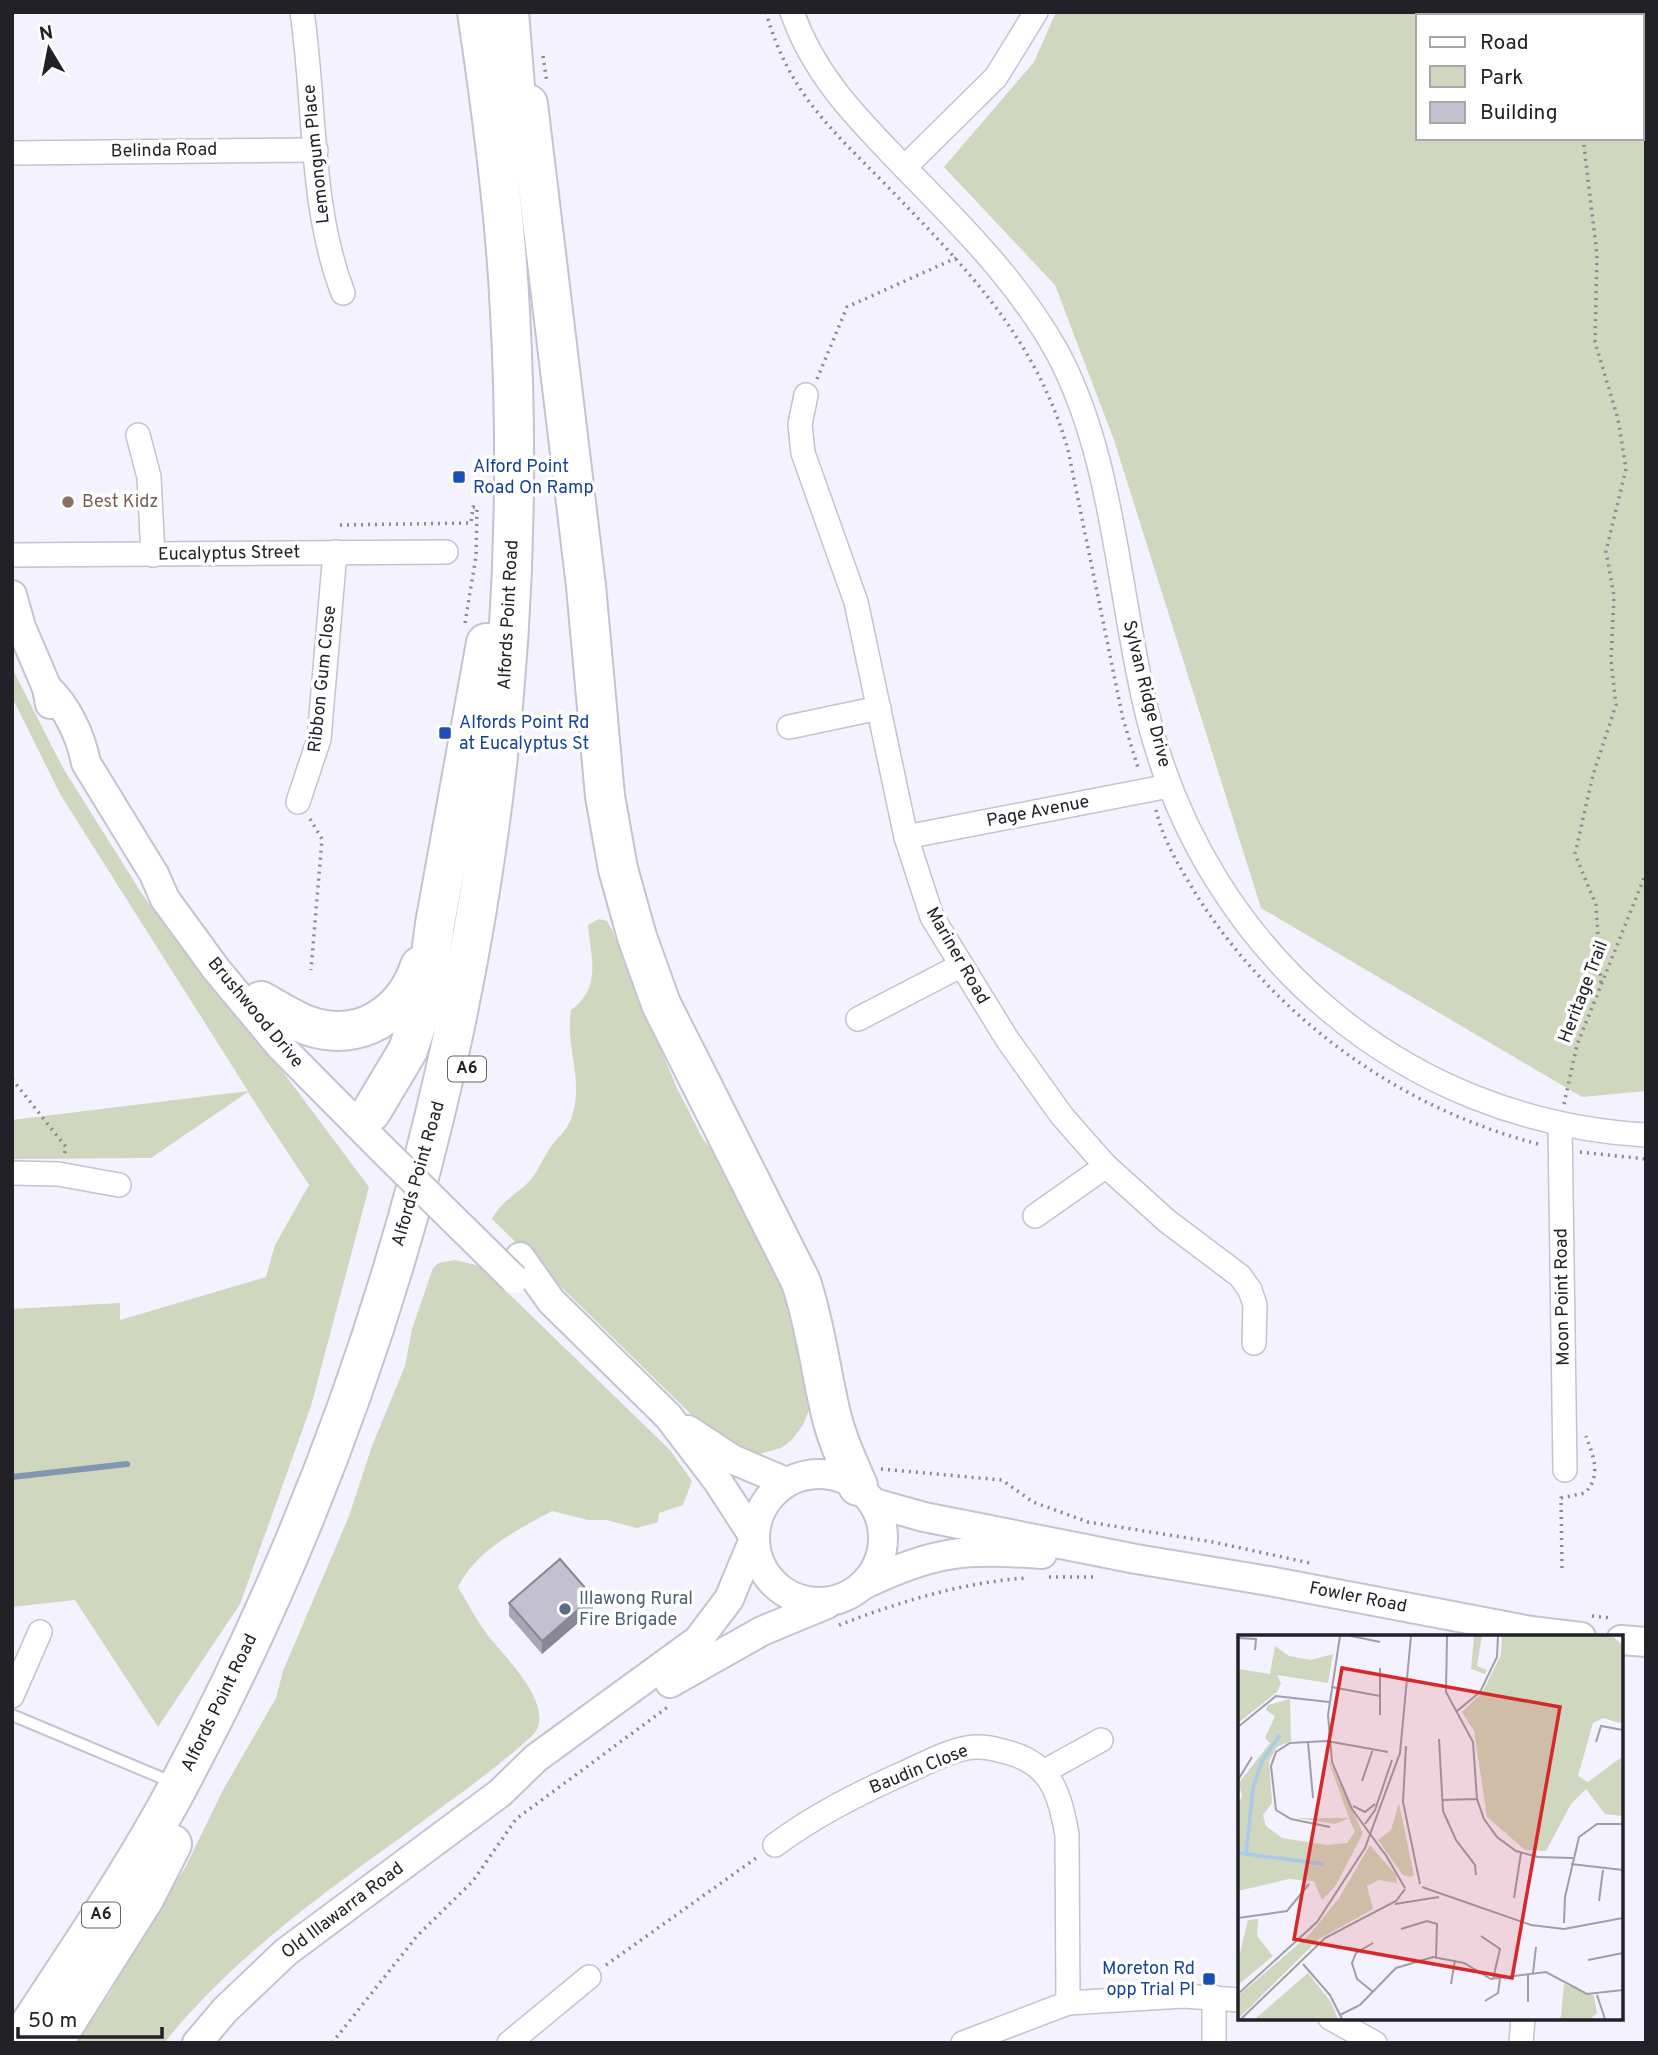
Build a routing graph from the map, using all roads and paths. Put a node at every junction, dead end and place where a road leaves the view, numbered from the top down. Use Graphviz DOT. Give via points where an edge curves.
graph roads {
  1 [pos="302,12"];
  2 [pos="476,12"];
  3 [pos="510,12"];
  4 [pos="792,12"];
  5 [pos="1036,12"];
  6 [pos="543,52"];
  7 [pos="548,93"];
  8 [pos="1583,140"];
  9 [pos="316,150"];
  10 [pos="12,153"];
  11 [pos="905,167"];
  12 [pos="956,258"];
  13 [pos="343,293"];
  14 [pos="806,395"];
  15 [pos="138,435"];
  16 [pos="340,525"];
  17 [pos="335,552"];
  18 [pos="446,552"];
  19 [pos="12,555"];
  20 [pos="152,555"];
  21 [pos="12,595"];
  22 [pos="462,635"];
  23 [pos="879,708"];
  24 [pos="789,727"];
  25 [pos="1169,786"];
  26 [pos="298,802"];
  27 [pos="906,837"];
  28 [pos="1646,873"];
  29 [pos="155,874"];
  30 [pos="435,924"];
  31 [pos="960,966"];
  32 [pos="310,970"];
  33 [pos="1601,985"];
  34 [pos="261,1001"];
  35 [pos="858,1018"];
  36 [pos="12,1079"];
  37 [pos="1560,1124"];
  38 [pos="378,1132"];
  39 [pos="1646,1135"];
  40 [pos="1106,1166"];
  41 [pos="12,1172"];
  42 [pos="58,1174"];
  43 [pos="119,1185"];
  44 [pos="1035,1216"];
  45 [pos="1254,1343"];
  46 [pos="668,1416"];
  47 [pos="1565,1470"];
  48 [pos="786,1482"];
  49 [pos="869,1485"];
  50 [pos="1562,1498"];
  51 [pos="1104,1525"];
  52 [pos="754,1538"];
  53 [pos="1136,1559"];
  54 [pos="1562,1568"];
  55 [pos="1096,1577"];
  56 [pos="865,1584"];
  57 [pos="834,1614"];
  58 [pos="40,1632"];
  59 [pos="1564,1635"];
  60 [pos="1623,1640"];
  61 [pos="1646,1642"];
  62 [pos="12,1696"];
  63 [pos="672,1704"];
  64 [pos="12,1715"];
  65 [pos="1101,1740"];
  66 [pos="1045,1771"];
  67 [pos="179,1785"];
  68 [pos="500,1793"];
  69 [pos="775,1845"];
  70 [pos="589,1978"];
  71 [pos="1214,1997"];
  72 [pos="1238,2000"];
  73 [pos="1068,2003"];
  74 [pos="1333,2020"];
  75 [pos="1524,2020"];
  76 [pos="18,2043"];
  77 [pos="53,2043"];
  78 [pos="197,2043"];
  79 [pos="332,2043"];
  80 [pos="509,2043"];
  81 [pos="963,2043"];
  82 [pos="1214,2043"];
  83 [pos="1375,2043"];
  84 [pos="1521,2043"];
  1 -- 9 [label="street, Lemongum Place"];
  2 -- 30 [label="highway" via="497,322 496,505 483,669"];
  2 -- 67 [label="highway, Alfords Point Road / A6" via="502,204 514,434 507,672 478,910 434,1123 359,1374 294,1544"];
  3 -- 49 [label="highway" via="534,136 586,586 605,796 618,869 661,1004 801,1282 816,1329 841,1447"];
  3 -- 77 [label="highway, Alfords Point Road / A6" via="536,338 538,547 513,824 475,1036 403,1306 354,1447 299,1583 145,1897"];
  4 -- 11 [label="street, Sylvan Ridge Drive" via="831,88"];
  5 -- 11 [label="street" via="996,77"];
  6 -- 7 [label="path"];
  8 -- 33 [label="path" via="1597,256 1595,342 1618,419 1626,470 1606,551 1614,596 1611,660 1616,705 1593,775 1575,854 1596,905"];
  9 -- 10 [label="street, Belinda Road"];
  9 -- 13 [label="street, Lemongum Place" via="325,236"];
  11 -- 25 [label="street, Sylvan Ridge Drive" via="1014,285 1056,351 1078,397 1102,483 1148,716"];
  12 -- 14 [label="path" via="847,307 824,369"];
  14 -- 23 [label="street, Mariner Road" via="800,424 803,453 852,591"];
  15 -- 20 [label="street" via="149,477"];
  16 -- 22 [label="path" via="471,523 477,507 477,556"];
  17 -- 18 [label="street, Eucalyptus Street"];
  17 -- 20 [label="street, Eucalyptus Street"];
  17 -- 26 [label="street, Ribbon Gum Close" via="319,739"];
  19 -- 20 [label="street, Eucalyptus Street"];
  21 -- 29 [label="street, Brushwood Drive" via="47,688 58,698 86,763"];
  23 -- 24 [label="street"];
  23 -- 27 [label="street, Mariner Road"];
  25 -- 27 [label="street, Page Avenue"];
  25 -- 37 [label="street, Sylvan Ridge Drive" via="1226,897 1331,1013 1399,1061 1453,1090 1494,1107"];
  26 -- 32 [label="path" via="322,839"];
  27 -- 31 [label="street, Mariner Road" via="932,917"];
  28 -- 33 [label="path, Heritage Trail"];
  29 -- 34 [label="street, Brushwood Drive"];
  29 -- 38 [label="street, Brushwood Drive" via="165,899 228,985 289,1056"];
  30 -- 34 [label="highway" via="411,988 394,1011 372,1025 348,1031 321,1029"];
  30 -- 38 [label="highway" via="421,1018"];
  31 -- 35 [label="street"];
  31 -- 40 [label="street, Mariner Road" via="1046,1095"];
  33 -- 37 [label="path, Heritage Trail" via="1577,1045"];
  34 -- 38 [label="street, Brushwood Drive"];
  36 -- 42 [label="path" via="66,1147"];
  37 -- 39 [label="street, Sylvan Ridge Drive"];
  37 -- 47 [label="street, Moon Point Road"];
  38 -- 46 [label="street, Brushwood Drive"];
  40 -- 44 [label="street"];
  40 -- 45 [label="street, Mariner Road" via="1240,1276 1255,1305"];
  41 -- 42 [label="street"];
  42 -- 43 [label="street"];
  46 -- 48 [label="street, Brushwood Drive" via="732,1459"];
  46 -- 52 [label="street, Brushwood Drive"];
  48 -- 49 [label="street" via="823,1474"];
  48 -- 52 [label="street" via="758,1515"];
  49 -- 51 [label="path" via="887,1471 1002,1480 1049,1510"];
  49 -- 53 [label="street, Fowler Road" via="924,1517"];
  49 -- 56 [label="street" via="883,1523 884,1545 878,1566"];
  50 -- 54 [label="path"];
  52 -- 57 [label="street" via="757,1557 773,1584"];
  52 -- 68 [label="street, Old Illawarra Road" via="725,1606 698,1640 536,1758"];
  53 -- 56 [label="street, Fowler Road" via="953,1552 907,1564"];
  53 -- 59 [label="street, Fowler Road"];
  55 -- 57 [label="path" via="1000,1580"];
  56 -- 57 [label="street"];
  57 -- 68 [label="street, Old Illawarra Road" via="762,1631 702,1663 552,1768"];
  58 -- 62 [label="street"];
  60 -- 61 [label="street"];
  63 -- 79 [label="path" via="516,1818 473,1881 417,1936"];
  64 -- 67 [label="lane"];
  65 -- 66 [label="street"];
  66 -- 69 [label="street, Baudin Close" via="988,1747 959,1750 831,1808"];
  66 -- 73 [label="street" via="1062,1809 1066,1835"];
  67 -- 76 [label="highway, Alfords Point Road / A6"];
  68 -- 78 [label="street, Old Illawarra Road" via="286,1952"];
  69 -- 70 [label="path"];
  70 -- 80 [label="street"];
  71 -- 72 [label="street"];
  71 -- 73 [label="street"];
  71 -- 82 [label="street"];
  73 -- 81 [label="street"];
  74 -- 83 [label="street"];
  75 -- 84 [label="street"];
}
